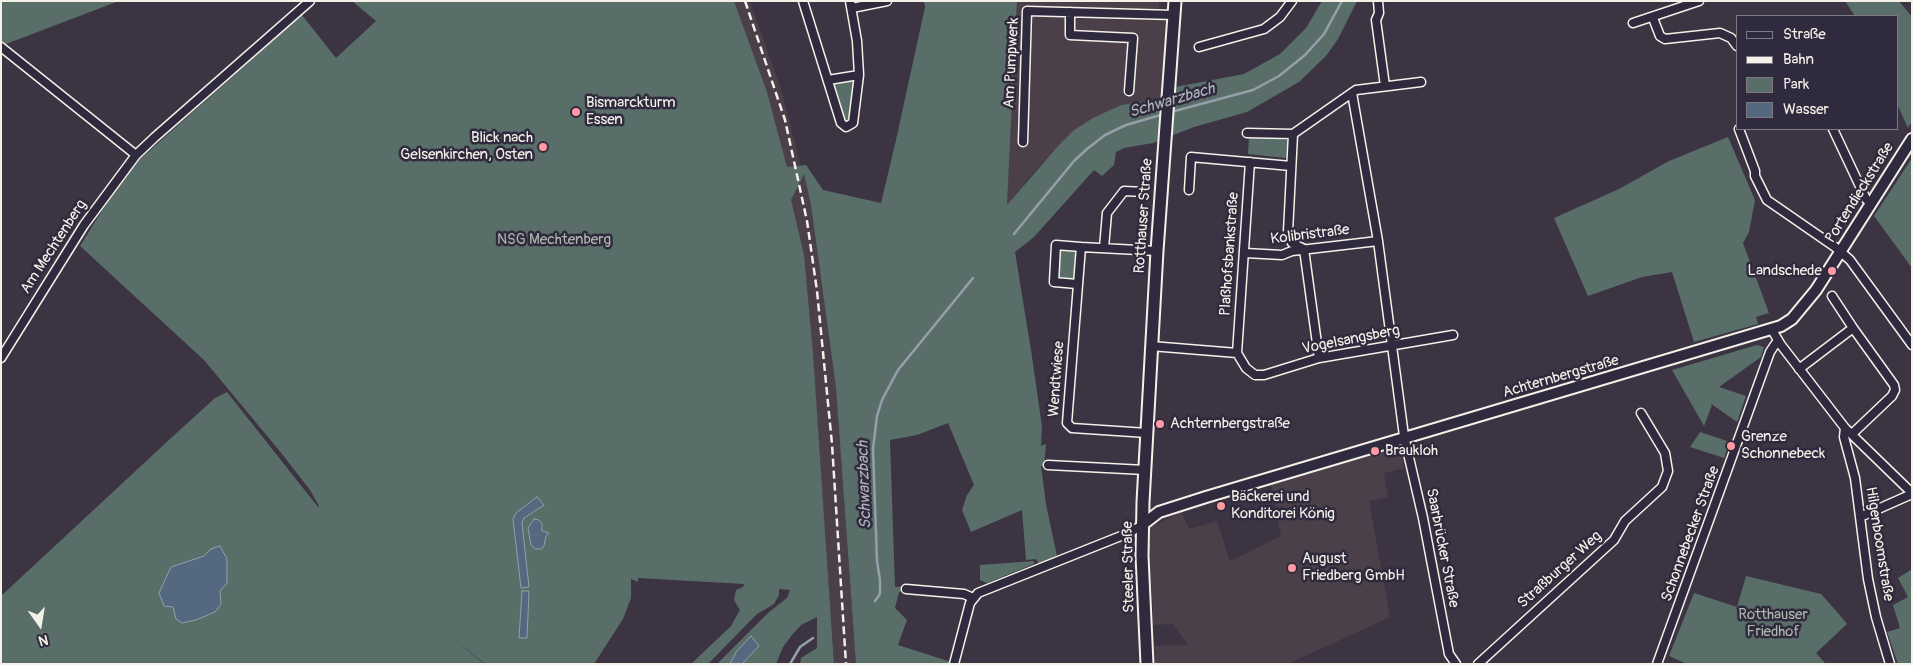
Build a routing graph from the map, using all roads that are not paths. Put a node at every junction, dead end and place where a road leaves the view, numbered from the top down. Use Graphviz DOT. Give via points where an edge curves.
graph roads {
  1 [pos="310,1"];
  2 [pos="803,1"];
  3 [pos="886,1"];
  4 [pos="1175,1"];
  5 [pos="1292,1"];
  6 [pos="1378,1"];
  7 [pos="1699,1"];
  8 [pos="851,5"];
  9 [pos="1070,12"];
  10 [pos="1174,15"];
  11 [pos="1653,18"];
  12 [pos="1633,23"];
  13 [pos="1736,45"];
  14 [pos="1,47"];
  15 [pos="1199,47"];
  16 [pos="859,75"];
  17 [pos="828,80"];
  18 [pos="1421,82"];
  19 [pos="1385,86"];
  20 [pos="1129,91"];
  21 [pos="1352,93"];
  22 [pos="1739,130"];
  23 [pos="1833,130"];
  24 [pos="1247,133"];
  25 [pos="1293,134"];
  26 [pos="1912,139"];
  27 [pos="1023,142"];
  28 [pos="136,156"];
  29 [pos="1250,162"];
  30 [pos="1291,166"];
  31 [pos="1189,190"];
  32 [pos="1144,192"];
  33 [pos="1870,203"];
  34 [pos="1378,241"];
  35 [pos="1081,246"];
  36 [pos="1104,248"];
  37 [pos="1304,249"];
  38 [pos="1156,251"];
  39 [pos="1840,252"];
  40 [pos="1245,253"];
  41 [pos="1077,284"];
  42 [pos="1832,296"];
  43 [pos="1854,328"];
  44 [pos="1774,329"];
  45 [pos="1453,335"];
  46 [pos="1778,340"];
  47 [pos="1151,346"];
  48 [pos="1393,346"];
  49 [pos="1912,346"];
  50 [pos="1237,353"];
  51 [pos="1,358"];
  52 [pos="1319,358"];
  53 [pos="1799,369"];
  54 [pos="1642,413"];
  55 [pos="1845,428"];
  56 [pos="1147,433"];
  57 [pos="1852,434"];
  58 [pos="1404,436"];
  59 [pos="1048,465"];
  60 [pos="1145,470"];
  61 [pos="1912,493"];
  62 [pos="1860,517"];
  63 [pos="1142,525"];
  64 [pos="906,589"];
  65 [pos="973,598"];
  66 [pos="954,664"];
  67 [pos="1147,664"];
  68 [pos="1456,664"];
  69 [pos="1478,664"];
  70 [pos="1657,664"];
  71 [pos="1890,664"];
  1 -- 28 [label="street, Am Mechtenberg"];
  2 -- 17 [label="street"];
  3 -- 8 [label="street"];
  4 -- 10 [label="main road, Rotthauser Straße"];
  5 -- 15 [label="street" via="1280,17 1264,29"];
  6 -- 19 [label="street" via="1376,20"];
  7 -- 11 [label="street"];
  8 -- 16 [label="street"];
  9 -- 10 [label="street, Am Pumpwerk"];
  9 -- 20 [label="street" via="1070,35 1133,38"];
  9 -- 27 [label="street, Am Pumpwerk" via="1028,11"];
  10 -- 38 [label="main road, Rotthauser Straße"];
  11 -- 12 [label="street"];
  11 -- 13 [label="street" via="1664,39 1720,32"];
  14 -- 28 [label="street"];
  16 -- 17 [label="street"];
  16 -- 17 [label="street" via="854,123 849,127 841,123"];
  18 -- 19 [label="street"];
  19 -- 21 [label="street"];
  21 -- 25 [label="street"];
  21 -- 34 [label="street"];
  22 -- 39 [label="street" via="1767,200"];
  23 -- 33 [label="street"];
  24 -- 25 [label="street"];
  25 -- 30 [label="street"];
  26 -- 33 [label="street, Portendieckstraße"];
  28 -- 51 [label="street, Am Mechtenberg" via="84,225"];
  29 -- 30 [label="street"];
  29 -- 31 [label="street" via="1191,157"];
  29 -- 40 [label="street, Plaßhofsbankstraße"];
  30 -- 37 [label="street" via="1288,232 1292,243"];
  32 -- 36 [label="street" via="1124,191 1107,213"];
  33 -- 39 [label="street, Portendieckstraße"];
  34 -- 37 [label="street, Kolibristraße"];
  34 -- 48 [label="street"];
  35 -- 36 [label="street"];
  35 -- 41 [label="street, Wendtwiese"];
  35 -- 41 [label="street" via="1056,245 1054,282"];
  36 -- 38 [label="street"];
  37 -- 40 [label="street, Kolibristraße" via="1282,255"];
  37 -- 52 [label="street"];
  38 -- 47 [label="main road, Rotthauser Straße"];
  39 -- 44 [label="street, Portendieckstraße" via="1805,304 1792,319"];
  39 -- 49 [label="street" via="1850,260"];
  40 -- 50 [label="street, Plaßhofsbankstraße"];
  41 -- 56 [label="street, Wendtwiese" via="1067,424 1072,428"];
  42 -- 43 [label="street"];
  43 -- 53 [label="street"];
  43 -- 57 [label="street" via="1895,390"];
  44 -- 46 [label="street"];
  44 -- 58 [label="street, Achternbergstraße" via="1493,413"];
  45 -- 48 [label="street, Vogelsangsberg"];
  46 -- 53 [label="street"];
  46 -- 70 [label="street, Schonnebecker Straße" via="1770,352"];
  47 -- 50 [label="street"];
  47 -- 56 [label="main road, Rotthauser Straße"];
  48 -- 52 [label="street, Vogelsangsberg"];
  48 -- 58 [label="street"];
  50 -- 52 [label="street, Vogelsangsberg" via="1246,368 1255,375"];
  53 -- 55 [label="street"];
  54 -- 69 [label="street, Straßburger Weg" via="1666,453 1668,471 1662,487 1625,521 1614,540"];
  55 -- 57 [label="street"];
  55 -- 62 [label="street, Hilgenboomstraße"];
  56 -- 60 [label="main road, Steeler Straße"];
  57 -- 61 [label="street"];
  58 -- 63 [label="street, Achternbergstraße" via="1183,504 1153,515"];
  58 -- 68 [label="street, Saarbrücker Straße" via="1449,654"];
  59 -- 60 [label="street"];
  60 -- 63 [label="main road, Steeler Straße"];
  61 -- 62 [label="street"];
  62 -- 71 [label="street, Hilgenboomstraße" via="1868,579"];
  63 -- 65 [label="street, Achternbergstraße"];
  63 -- 67 [label="main road, Steeler Straße"];
  64 -- 65 [label="street" via="964,594"];
  65 -- 66 [label="street"];
}
